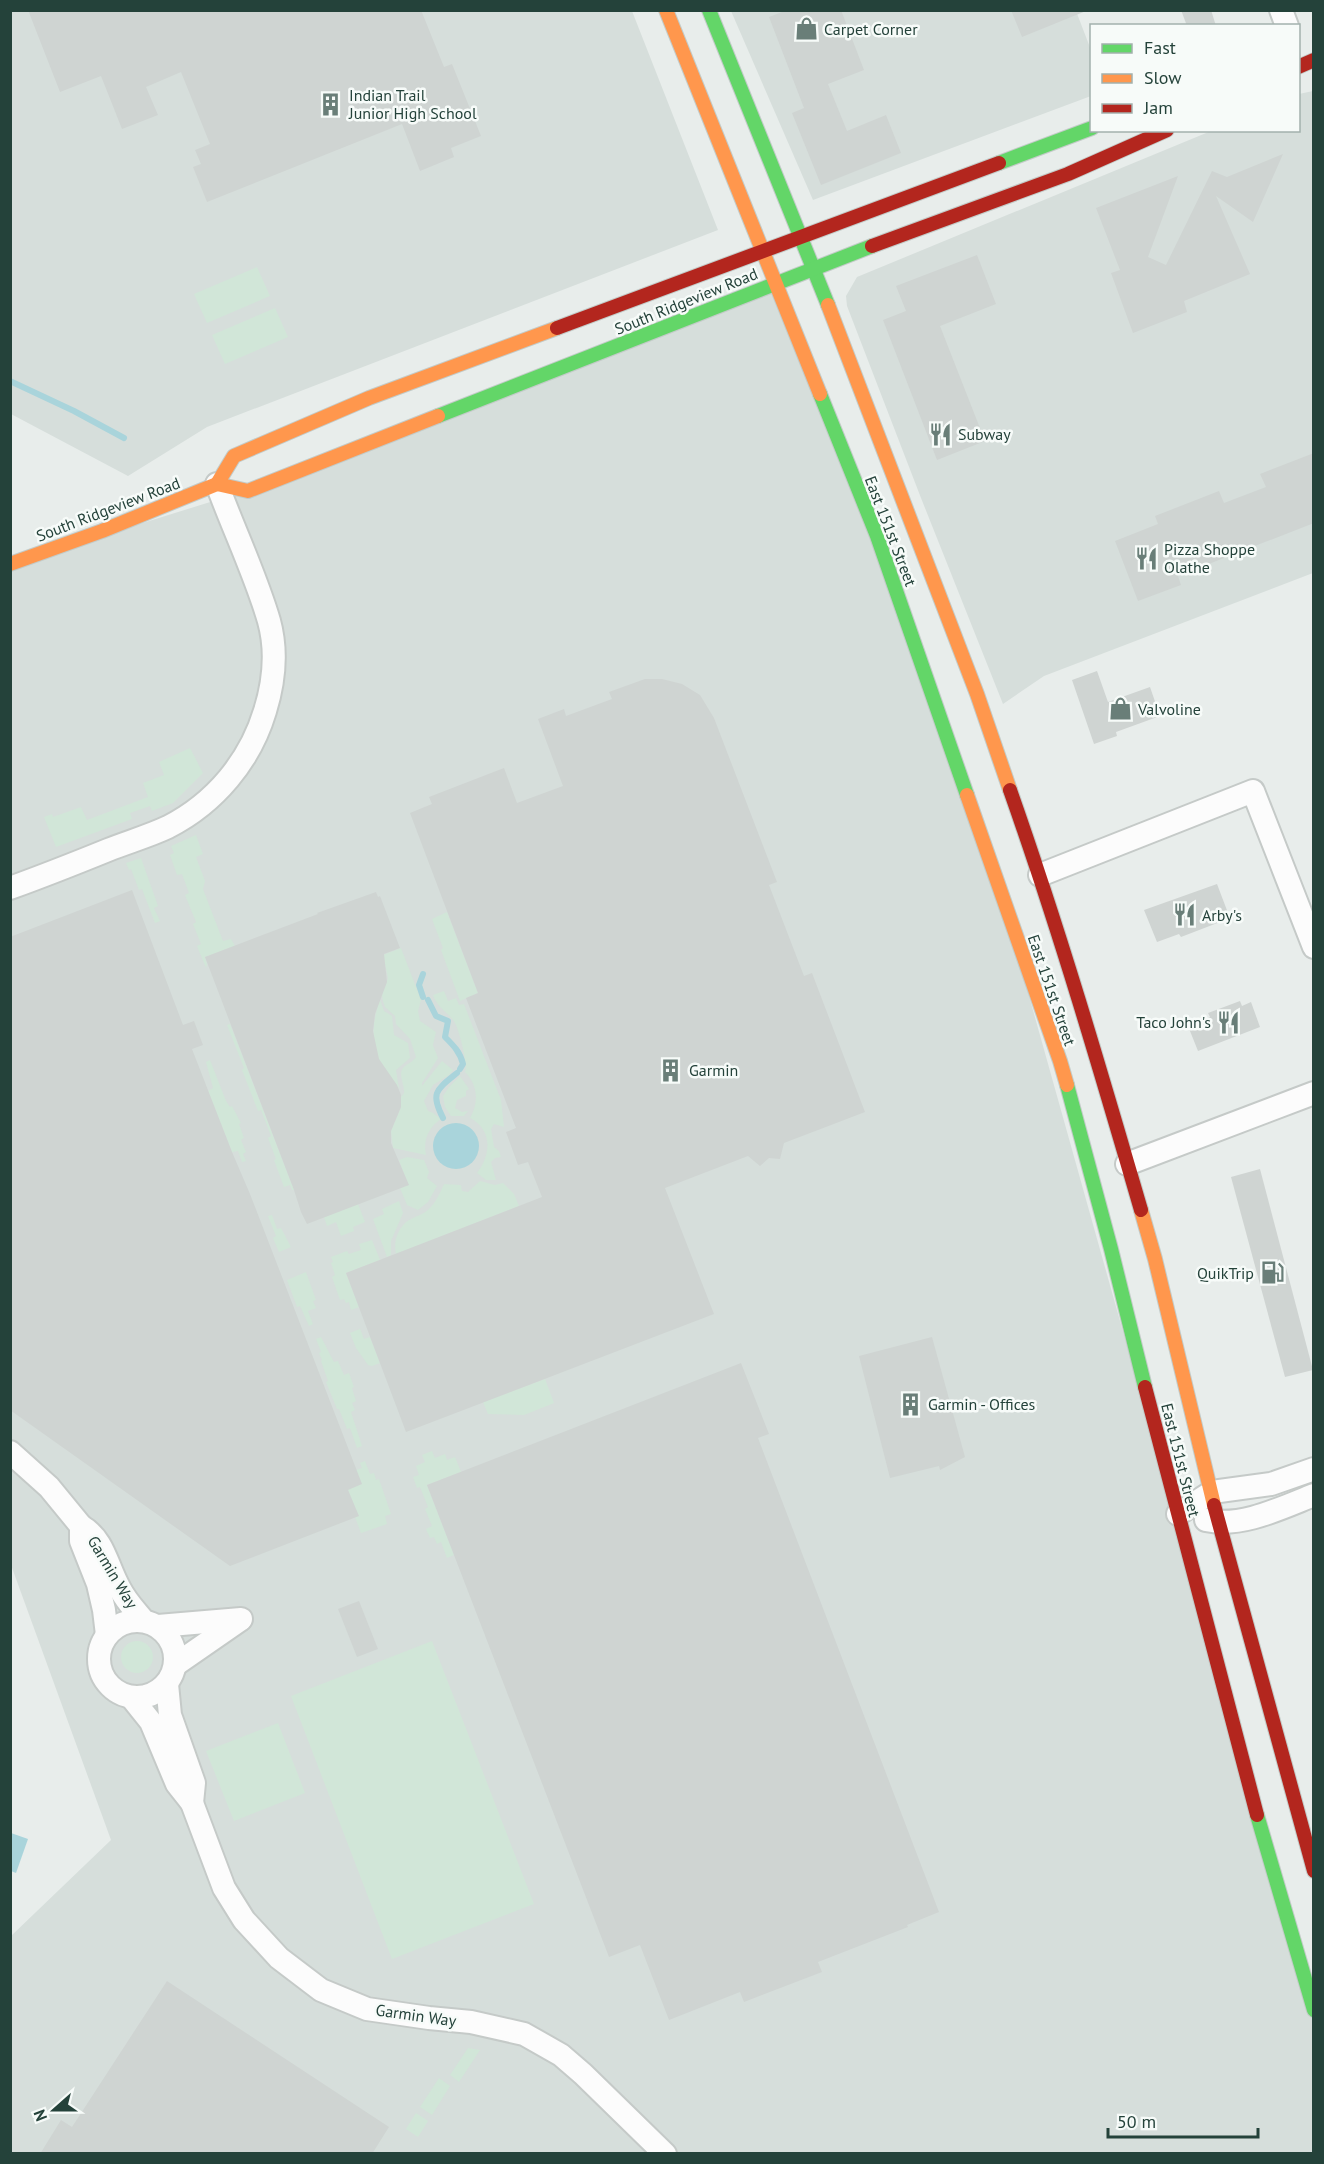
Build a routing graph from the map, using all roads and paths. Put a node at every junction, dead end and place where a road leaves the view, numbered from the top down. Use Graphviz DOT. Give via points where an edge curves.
graph roads {
  1 [pos="666,10"];
  2 [pos="708,10"];
  3 [pos="1090,129"];
  4 [pos="1162,132"];
  5 [pos="802,237"];
  6 [pos="762,252"];
  7 [pos="814,268"];
  8 [pos="775,284"];
  9 [pos="216,484"];
  10 [pos="10,564"];
  11 [pos="900,603"];
  12 [pos="923,628"];
  13 [pos="1015,848"];
  14 [pos="1040,875"];
  15 [pos="10,888"];
  16 [pos="1006,907"];
  17 [pos="1025,912"];
  18 [pos="1314,947"];
  19 [pos="1314,1093"];
  20 [pos="1102,1124"];
  21 [pos="1125,1156"];
  22 [pos="10,1452"];
  23 [pos="1314,1469"];
  24 [pos="1212,1492"];
  25 [pos="1314,1495"];
  26 [pos="1178,1514"];
  27 [pos="1218,1523"];
  28 [pos="81,1526"];
  29 [pos="151,1623"];
  30 [pos="106,1635"];
  31 [pos="171,1675"];
  32 [pos="131,1697"];
  33 [pos="192,1803"];
  34 [pos="1314,1871"];
  35 [pos="1314,2010"];
  36 [pos="665,2154"];
  1 -- 6 [label="main road, East 151st Street"];
  2 -- 5 [label="main road, East 151st Street"];
  3 -- 5 [label="main road, South Ridgeview Road"];
  4 -- 7 [label="main road, South Ridgeview Road" via="1068,174"];
  5 -- 6 [label="main road, South Ridgeview Road"];
  5 -- 7 [label="main road, East 151st Street"];
  6 -- 8 [label="main road, East 151st Street"];
  6 -- 9 [label="main road, South Ridgeview Road" via="369,398 234,456"];
  7 -- 8 [label="main road, South Ridgeview Road"];
  7 -- 14 [label="main road, East 151st Street" via="977,694"];
  8 -- 9 [label="main road, South Ridgeview Road" via="248,491"];
  8 -- 11 [label="main road, East 151st Street" via="873,525"];
  9 -- 10 [label="main road, South Ridgeview Road"];
  9 -- 15 [label="street" via="269,622 273,648 270,693 260,727 245,756 213,796 195,810 167,827"];
  11 -- 12 [label="main road"];
  11 -- 16 [label="main road, East 151st Street"];
  13 -- 14 [label="main road"];
  14 -- 18 [label="street" via="1253,791"];
  14 -- 21 [label="main road, East 151st Street"];
  16 -- 17 [label="main road"];
  16 -- 26 [label="main road, East 151st Street" via="1060,1061"];
  19 -- 21 [label="street"];
  20 -- 21 [label="main road"];
  21 -- 24 [label="main road, East 151st Street" via="1155,1259"];
  22 -- 28 [label="street, Garmin Way" via="49,1487"];
  23 -- 24 [label="street" via="1271,1484"];
  24 -- 26 [label="street"];
  24 -- 27 [label="main road, East 151st Street"];
  25 -- 27 [label="street" via="1252,1517"];
  26 -- 27 [label="street"];
  26 -- 35 [label="main road, East 151st Street" via="1254,1803"];
  27 -- 34 [label="main road, East 151st Street"];
  28 -- 29 [label="street, Garmin Way" via="98,1540 120,1590"];
  28 -- 30 [label="street, Garmin Way" via="81,1541 104,1610"];
  29 -- 30 [label="street, Garmin Way" via="127,1621"];
  29 -- 31 [label="street, Garmin Way" via="165,1631 174,1645"];
  29 -- 31 [label="street" via="241,1619"];
  30 -- 32 [label="street, Garmin Way" via="99,1657 101,1673 116,1691"];
  31 -- 32 [label="street" via="150,1695"];
  31 -- 33 [label="street, Garmin Way" via="170,1715 194,1783"];
  32 -- 33 [label="street, Garmin Way" via="151,1722 177,1785"];
  33 -- 36 [label="street, Garmin Way" via="224,1888 244,1920 279,1958 321,1990 367,2009 471,2022 524,2034 561,2055"];
}
